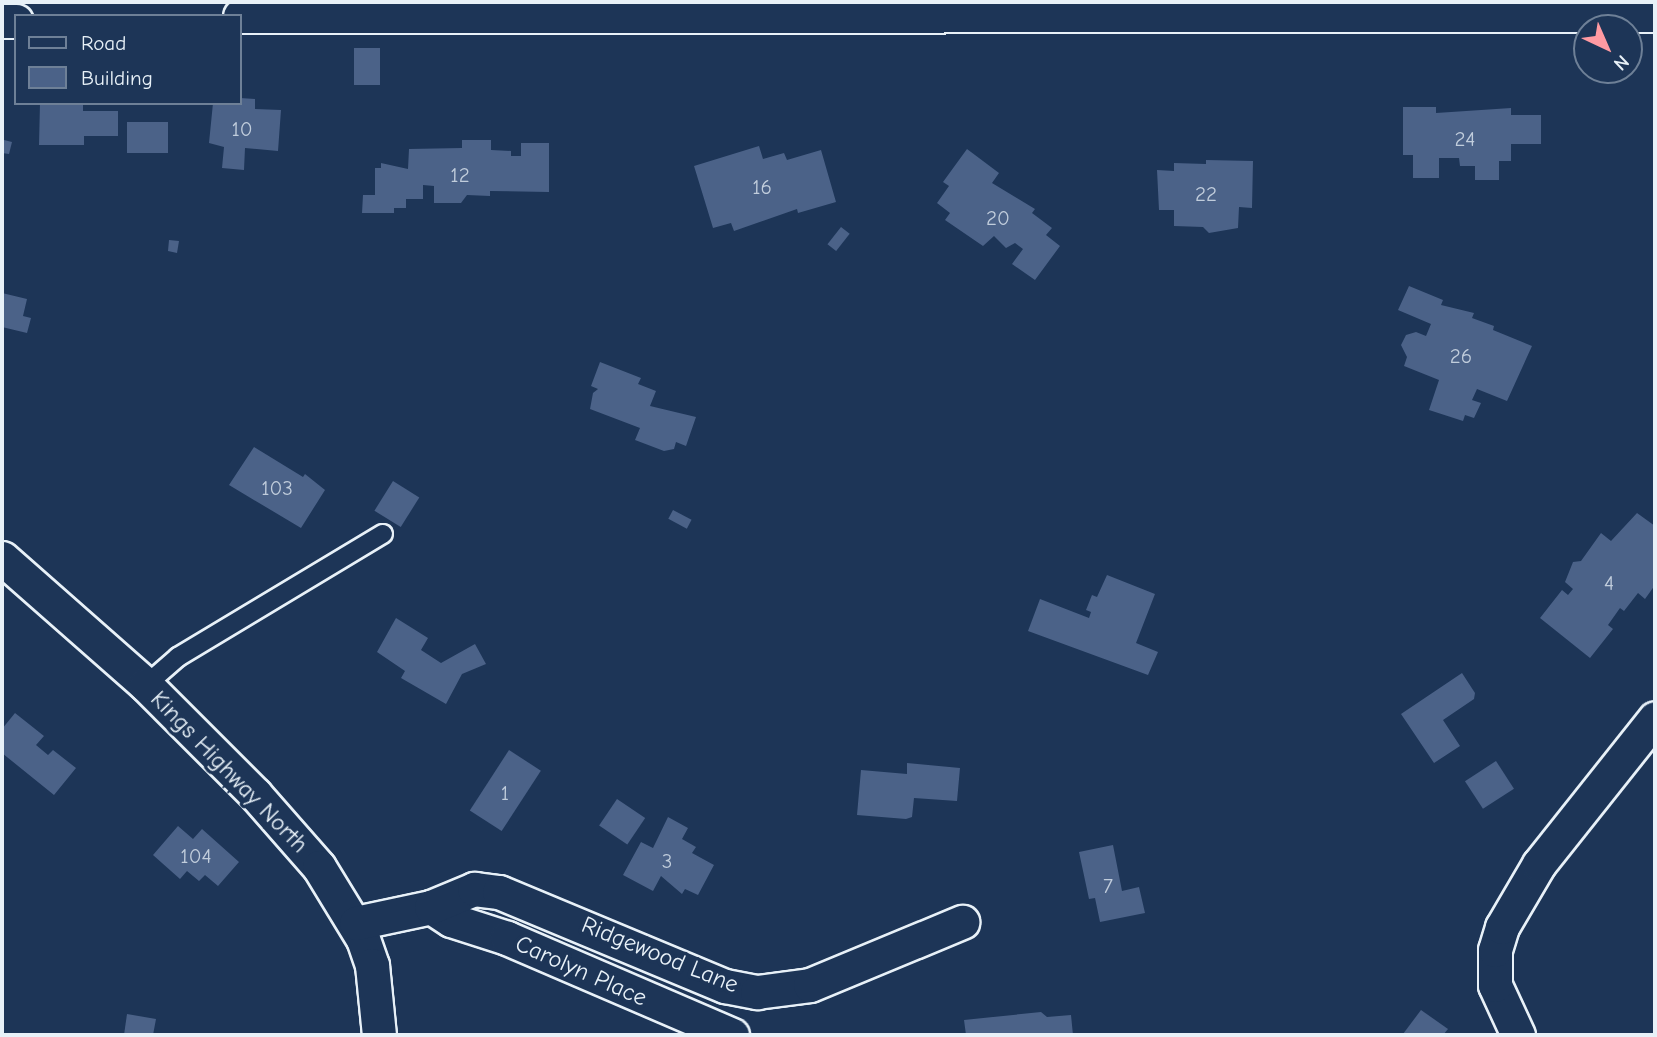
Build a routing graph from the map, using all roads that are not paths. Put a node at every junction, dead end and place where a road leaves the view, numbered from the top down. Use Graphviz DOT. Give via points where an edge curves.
graph roads {
  1 [pos="1127,8"];
  2 [pos="1655,15"];
  3 [pos="242,16"];
  4 [pos="383,534"];
  5 [pos="2,558"];
  6 [pos="146,685"];
  7 [pos="1655,718"];
  8 [pos="432,907"];
  9 [pos="962,922"];
  10 [pos="356,923"];
  11 [pos="379,1035"];
  12 [pos="732,1035"];
  13 [pos="1518,1035"];
  1 -- 2 [label="street"];
  1 -- 3 [label="street"];
  4 -- 6 [label="lane" via="178,656"];
  5 -- 6 [label="street, Kings Highway North"];
  6 -- 10 [label="street, Kings Highway North" via="284,826"];
  7 -- 13 [label="street" via="1539,864 1502,927 1495,950 1495,985"];
  8 -- 9 [label="street, Ridgewood Lane" via="474,889 510,895 725,986 757,992 810,985"];
  8 -- 10 [label="street, Ridgewood Lane"];
  8 -- 12 [label="street, Carolyn Place" via="451,920 507,938"];
  10 -- 11 [label="street, Kings Highway North" via="372,965"];
}
